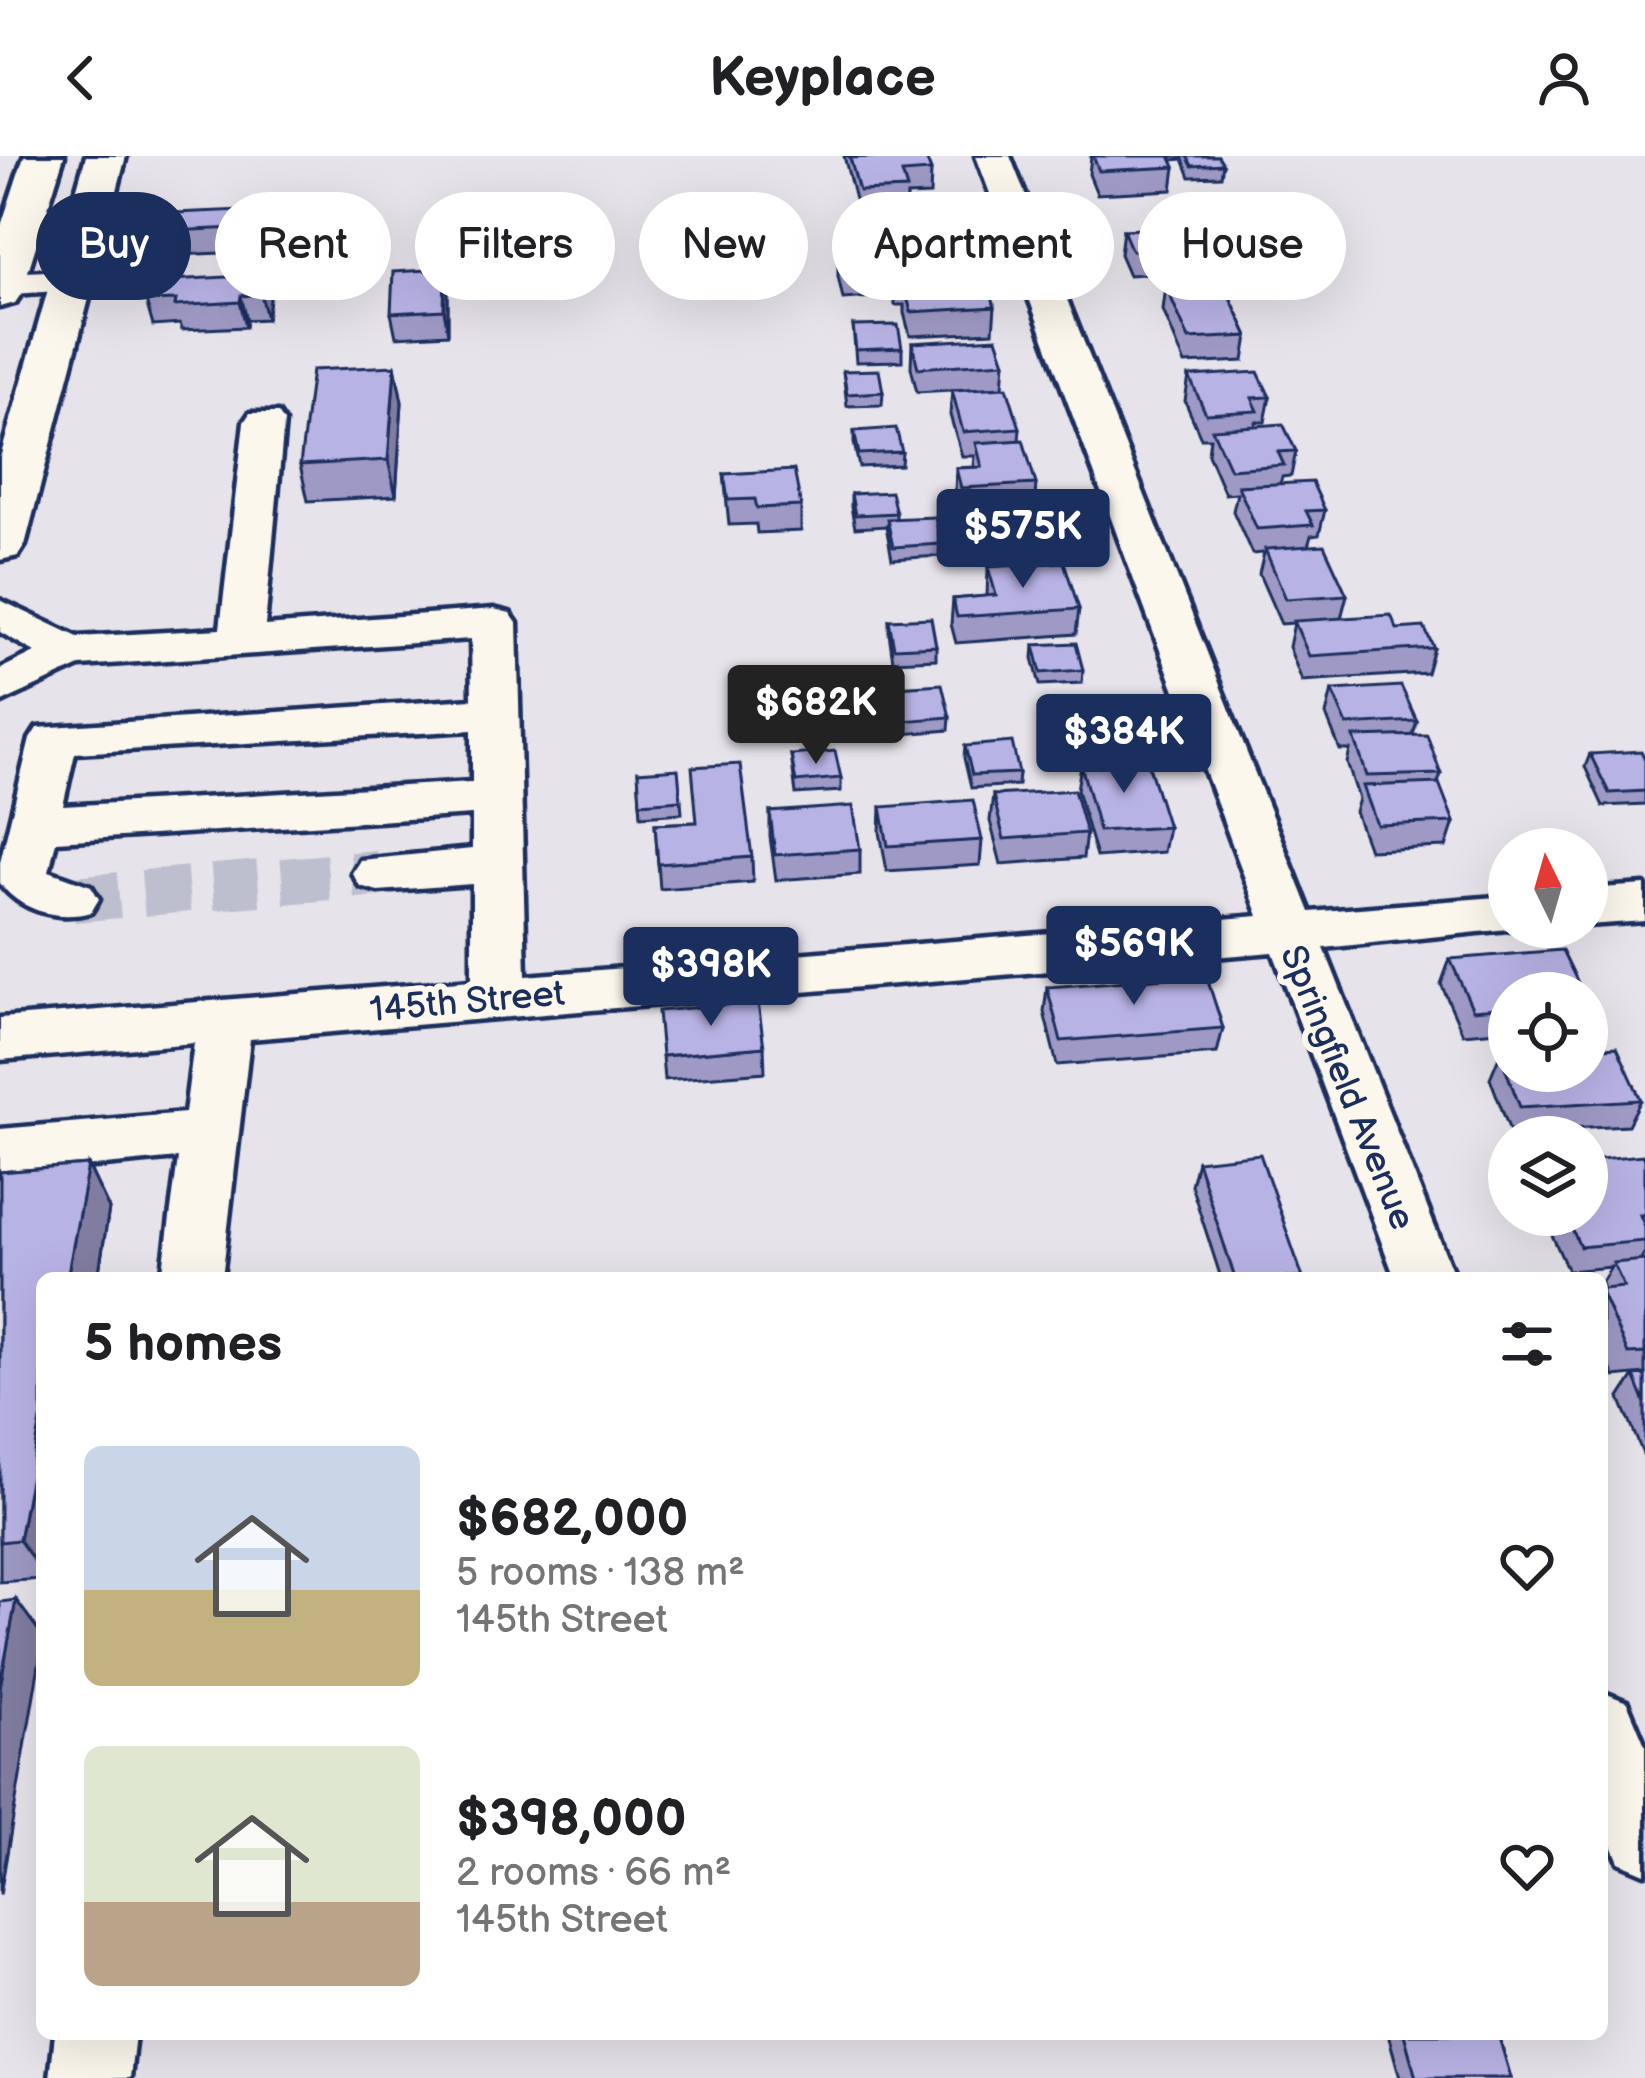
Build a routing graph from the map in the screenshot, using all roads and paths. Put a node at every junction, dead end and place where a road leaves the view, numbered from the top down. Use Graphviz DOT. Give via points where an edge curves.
graph roads {
  1 [pos="44,156"];
  2 [pos="106,156"];
  3 [pos="993,156"];
  4 [pos="96,192"];
  5 [pos="36,284"];
  6 [pos="1,287"];
  7 [pos="67,300"];
  8 [pos="264,422"];
  9 [pos="0,545"];
  10 [pos="0,614"];
  11 [pos="241,642"];
  12 [pos="71,652"];
  13 [pos="0,688"];
  14 [pos="496,713"];
  15 [pos="497,797"];
  16 [pos="34,825"];
  17 [pos="498,865"];
  18 [pos="378,873"];
  19 [pos="74,899"];
  20 [pos="1644,905"];
  21 [pos="1608,907"];
  22 [pos="1488,916"];
  23 [pos="1288,932"];
  24 [pos="499,997"];
  25 [pos="225,1019"];
  26 [pos="0,1039"];
  27 [pos="211,1133"];
  28 [pos="0,1152"];
  29 [pos="193,1272"];
  30 [pos="1422,1272"];
  31 [pos="1608,1742"];
  32 [pos="1645,1836"];
  33 [pos="94,2040"];
  34 [pos="90,2078"];
  1 -- 6 [label="main road"];
  2 -- 4 [label="main road"];
  3 -- 23 [label="street, Springfield Avenue"];
  5 -- 6 [label="street"];
  7 -- 9 [label="main road"];
  8 -- 11 [label="street"];
  10 -- 12 [label="street"];
  11 -- 12 [label="street"];
  11 -- 14 [label="street" via="494,623"];
  12 -- 13 [label="street"];
  14 -- 15 [label="street"];
  14 -- 16 [label="street" via="54,739"];
  15 -- 16 [label="street"];
  15 -- 17 [label="street"];
  16 -- 19 [label="street" via="22,878 42,893"];
  17 -- 18 [label="street"];
  17 -- 24 [label="street"];
  20 -- 21 [label="street"];
  22 -- 23 [label="street, 145th Street"];
  23 -- 24 [label="street, 145th Street"];
  23 -- 30 [label="street, Springfield Avenue"];
  24 -- 25 [label="street, 145th Street"];
  25 -- 26 [label="street, 145th Street"];
  25 -- 27 [label="street"];
  27 -- 28 [label="street"];
  27 -- 29 [label="street"];
  31 -- 32 [label="street"];
  33 -- 34 [label="street"];
}
